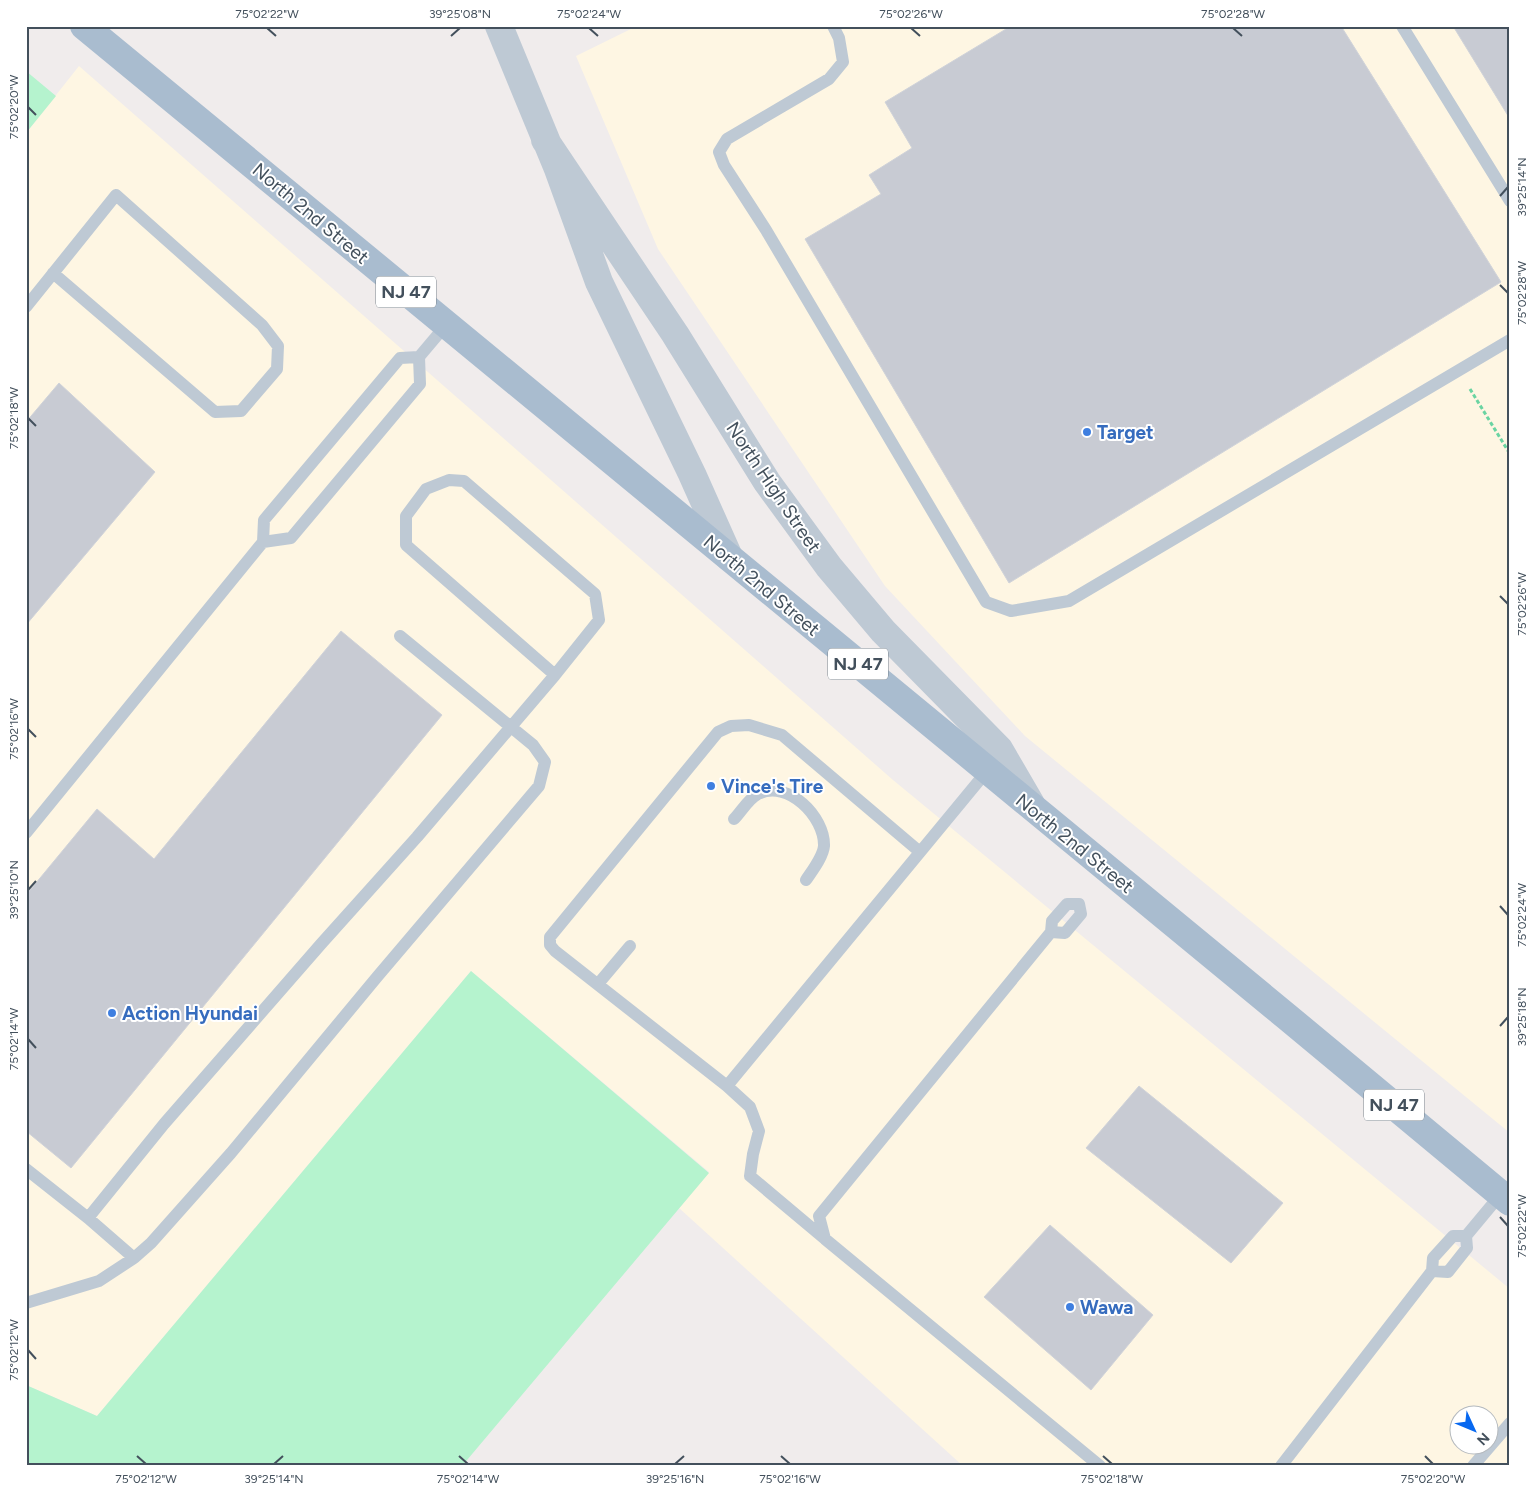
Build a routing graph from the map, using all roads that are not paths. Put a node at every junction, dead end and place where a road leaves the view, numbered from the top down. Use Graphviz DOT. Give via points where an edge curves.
graph roads {
  1 [pos="84,26"];
  2 [pos="833,26"];
  3 [pos="1402,26"];
  4 [pos="505,28"];
  5 [pos="545,140"];
  6 [pos="1510,201"];
  7 [pos="53,273"];
  8 [pos="26,307"];
  9 [pos="446,325"];
  10 [pos="1510,340"];
  11 [pos="419,357"];
  12 [pos="263,542"];
  13 [pos="729,557"];
  14 [pos="400,636"];
  15 [pos="555,675"];
  16 [pos="511,726"];
  17 [pos="987,770"];
  18 [pos="1034,810"];
  19 [pos="734,819"];
  20 [pos="26,833"];
  21 [pos="920,852"];
  22 [pos="806,880"];
  23 [pos="1051,932"];
  24 [pos="630,946"];
  25 [pos="598,984"];
  26 [pos="727,1086"];
  27 [pos="26,1169"];
  28 [pos="1505,1198"];
  29 [pos="88,1218"];
  30 [pos="1466,1236"];
  31 [pos="825,1239"];
  32 [pos="134,1258"];
  33 [pos="1432,1271"];
  34 [pos="26,1303"];
  35 [pos="1510,1424"];
  36 [pos="1100,1466"];
  37 [pos="1281,1466"];
  38 [pos="1473,1466"];
  1 -- 9 [label="main road, North 2nd Street / NJ 47"];
  2 -- 10 [label="lane" via="839,38 843,62 828,79 727,140 719,152 986,602 1011,611 1069,601"];
  3 -- 6 [label="lane"];
  4 -- 5 [label="street, North High Street"];
  5 -- 13 [label="street, North High Street" via="599,282"];
  5 -- 18 [label="street, North High Street" via="675,334 767,482 830,567 883,631 999,749"];
  7 -- 7 [label="lane" via="116,195 262,325 278,346 277,369 241,410 214,412"];
  7 -- 8 [label="lane"];
  9 -- 11 [label="lane"];
  9 -- 13 [label="main road, North 2nd Street / NJ 47"];
  11 -- 12 [label="lane" via="400,358 264,520"];
  11 -- 12 [label="lane" via="420,384 291,538"];
  12 -- 20 [label="lane"];
  13 -- 17 [label="main road, North 2nd Street / NJ 47"];
  14 -- 16 [label="lane"];
  15 -- 15 [label="lane" via="599,620 594,594 464,480 449,480 426,489 406,516 406,545"];
  15 -- 16 [label="lane"];
  16 -- 29 [label="lane" via="418,837 164,1124"];
  16 -- 32 [label="lane" via="533,745 545,762 539,786 231,1153"];
  17 -- 18 [label="main road, North 2nd Street / NJ 47"];
  17 -- 21 [label="lane"];
  18 -- 28 [label="main road, North 2nd Street / NJ 47"];
  19 -- 22 [label="lane" via="756,794 769,791 785,793 800,801 822,831 824,848"];
  21 -- 25 [label="lane" via="782,735 749,725 730,726 718,732 550,937 550,945 555,951"];
  21 -- 26 [label="lane"];
  23 -- 31 [label="lane" via="819,1216"];
  24 -- 25 [label="lane"];
  25 -- 26 [label="lane"];
  26 -- 31 [label="lane" via="750,1107 759,1131 750,1176"];
  27 -- 29 [label="lane"];
  28 -- 30 [label="lane"];
  29 -- 32 [label="lane"];
  30 -- 33 [label="lane" via="1453,1236 1433,1258"];
  30 -- 33 [label="lane" via="1466,1248 1448,1272"];
  31 -- 36 [label="lane"];
  32 -- 34 [label="lane" via="99,1281"];
  33 -- 37 [label="lane"];
  35 -- 38 [label="lane"];
}
